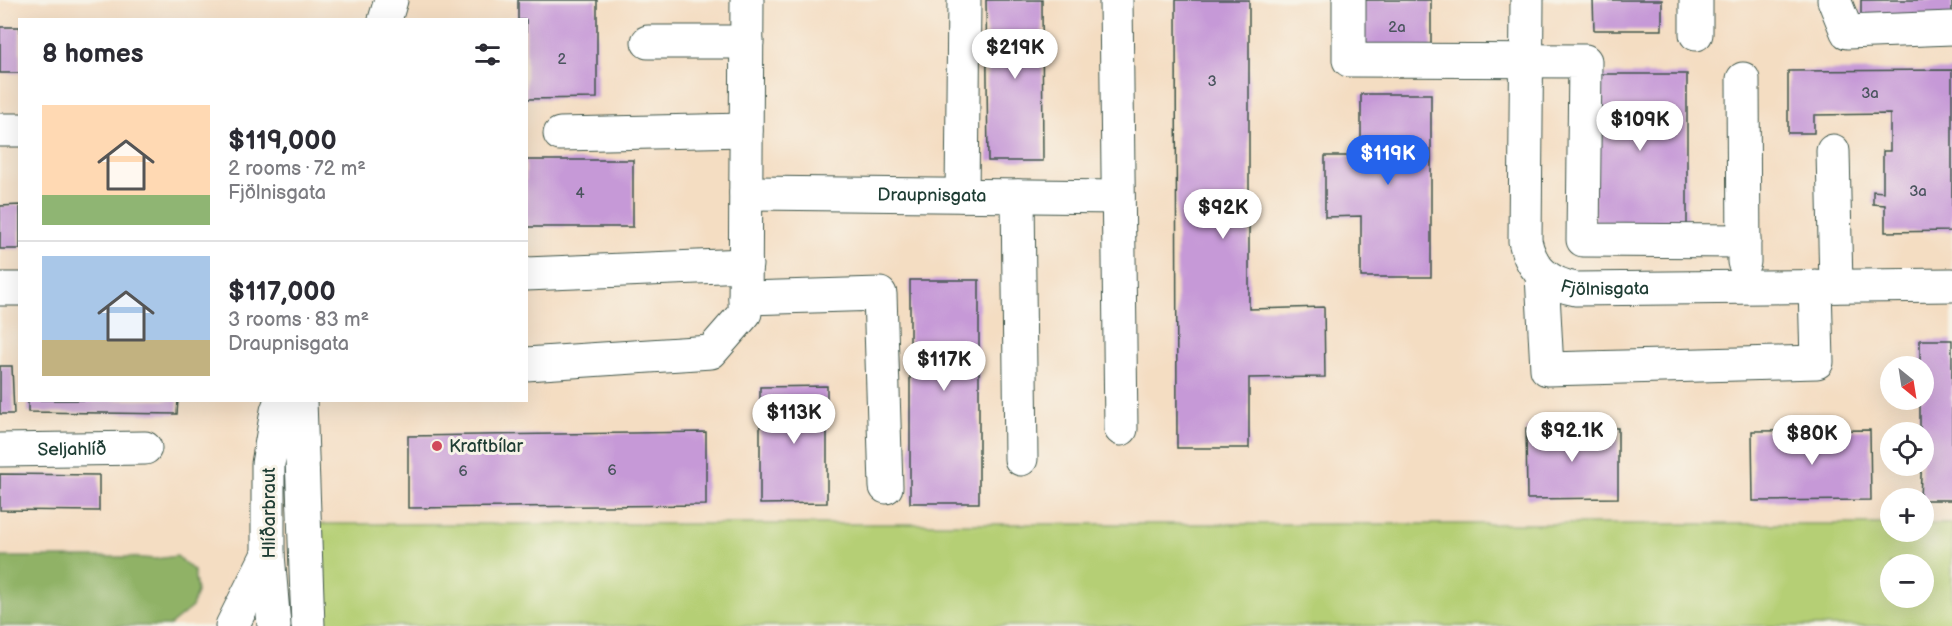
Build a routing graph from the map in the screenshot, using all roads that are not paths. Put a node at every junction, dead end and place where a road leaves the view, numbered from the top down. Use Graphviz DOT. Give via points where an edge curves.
graph roads {
  1 [pos="391,0"];
  2 [pos="747,0"];
  3 [pos="964,0"];
  4 [pos="1116,0"];
  5 [pos="1349,0"];
  6 [pos="1527,0"];
  7 [pos="1696,0"];
  8 [pos="1834,0"];
  9 [pos="386,18"];
  10 [pos="1952,28"];
  11 [pos="1696,34"];
  12 [pos="648,42"];
  13 [pos="747,42"];
  14 [pos="1526,60"];
  15 [pos="1743,79"];
  16 [pos="0,130"];
  17 [pos="18,130"];
  18 [pos="746,130"];
  19 [pos="560,135"];
  20 [pos="1833,151"];
  21 [pos="746,193"];
  22 [pos="962,195"];
  23 [pos="1018,196"];
  24 [pos="1118,197"];
  25 [pos="1744,241"];
  26 [pos="746,265"];
  27 [pos="528,274"];
  28 [pos="1542,275"];
  29 [pos="1952,285"];
  30 [pos="1826,286"];
  31 [pos="1744,288"];
  32 [pos="0,289"];
  33 [pos="18,289"];
  34 [pos="746,298"];
  35 [pos="528,364"];
  36 [pos="280,402"];
  37 [pos="300,402"];
  38 [pos="1121,429"];
  39 [pos="146,448"];
  40 [pos="0,450"];
  41 [pos="1021,459"];
  42 [pos="886,487"];
  43 [pos="268,554"];
  44 [pos="232,626"];
  45 [pos="274,626"];
  46 [pos="308,626"];
  1 -- 9 [label="main road"];
  2 -- 13 [label="main road"];
  3 -- 22 [label="main road"];
  4 -- 24 [label="main road"];
  5 -- 14 [label="main road" via="1349,60"];
  6 -- 14 [label="main road, Fjölnisgata"];
  7 -- 11 [label="main road"];
  8 -- 10 [label="main road" via="1847,32"];
  12 -- 13 [label="main road"];
  13 -- 18 [label="main road"];
  14 -- 25 [label="main road" via="1585,61 1583,240"];
  14 -- 28 [label="main road, Fjölnisgata" via="1525,241 1533,265"];
  15 -- 25 [label="main road"];
  16 -- 17 [label="main road"];
  18 -- 19 [label="main road"];
  18 -- 21 [label="main road"];
  20 -- 30 [label="main road"];
  21 -- 22 [label="main road, Draupnisgata"];
  21 -- 26 [label="main road"];
  22 -- 23 [label="main road, Draupnisgata"];
  23 -- 24 [label="main road, Draupnisgata"];
  23 -- 41 [label="main road"];
  24 -- 38 [label="main road"];
  25 -- 31 [label="main road"];
  26 -- 27 [label="main road"];
  26 -- 34 [label="main road"];
  28 -- 30 [label="main road" via="1547,369 1817,362"];
  28 -- 31 [label="main road, Fjölnisgata" via="1576,289"];
  29 -- 30 [label="main road, Fjölnisgata"];
  30 -- 31 [label="main road, Fjölnisgata"];
  32 -- 33 [label="main road"];
  34 -- 35 [label="main road" via="745,313 711,352"];
  34 -- 42 [label="main road" via="880,294"];
  36 -- 43 [label="main road, Hlíðarbraut" via="268,464"];
  37 -- 46 [label="main road, Hlíðarbraut"];
  39 -- 40 [label="main road, Seljahlíð"];
  43 -- 44 [label="main road"];
  43 -- 45 [label="main road, Hlíðarbraut"];
}
